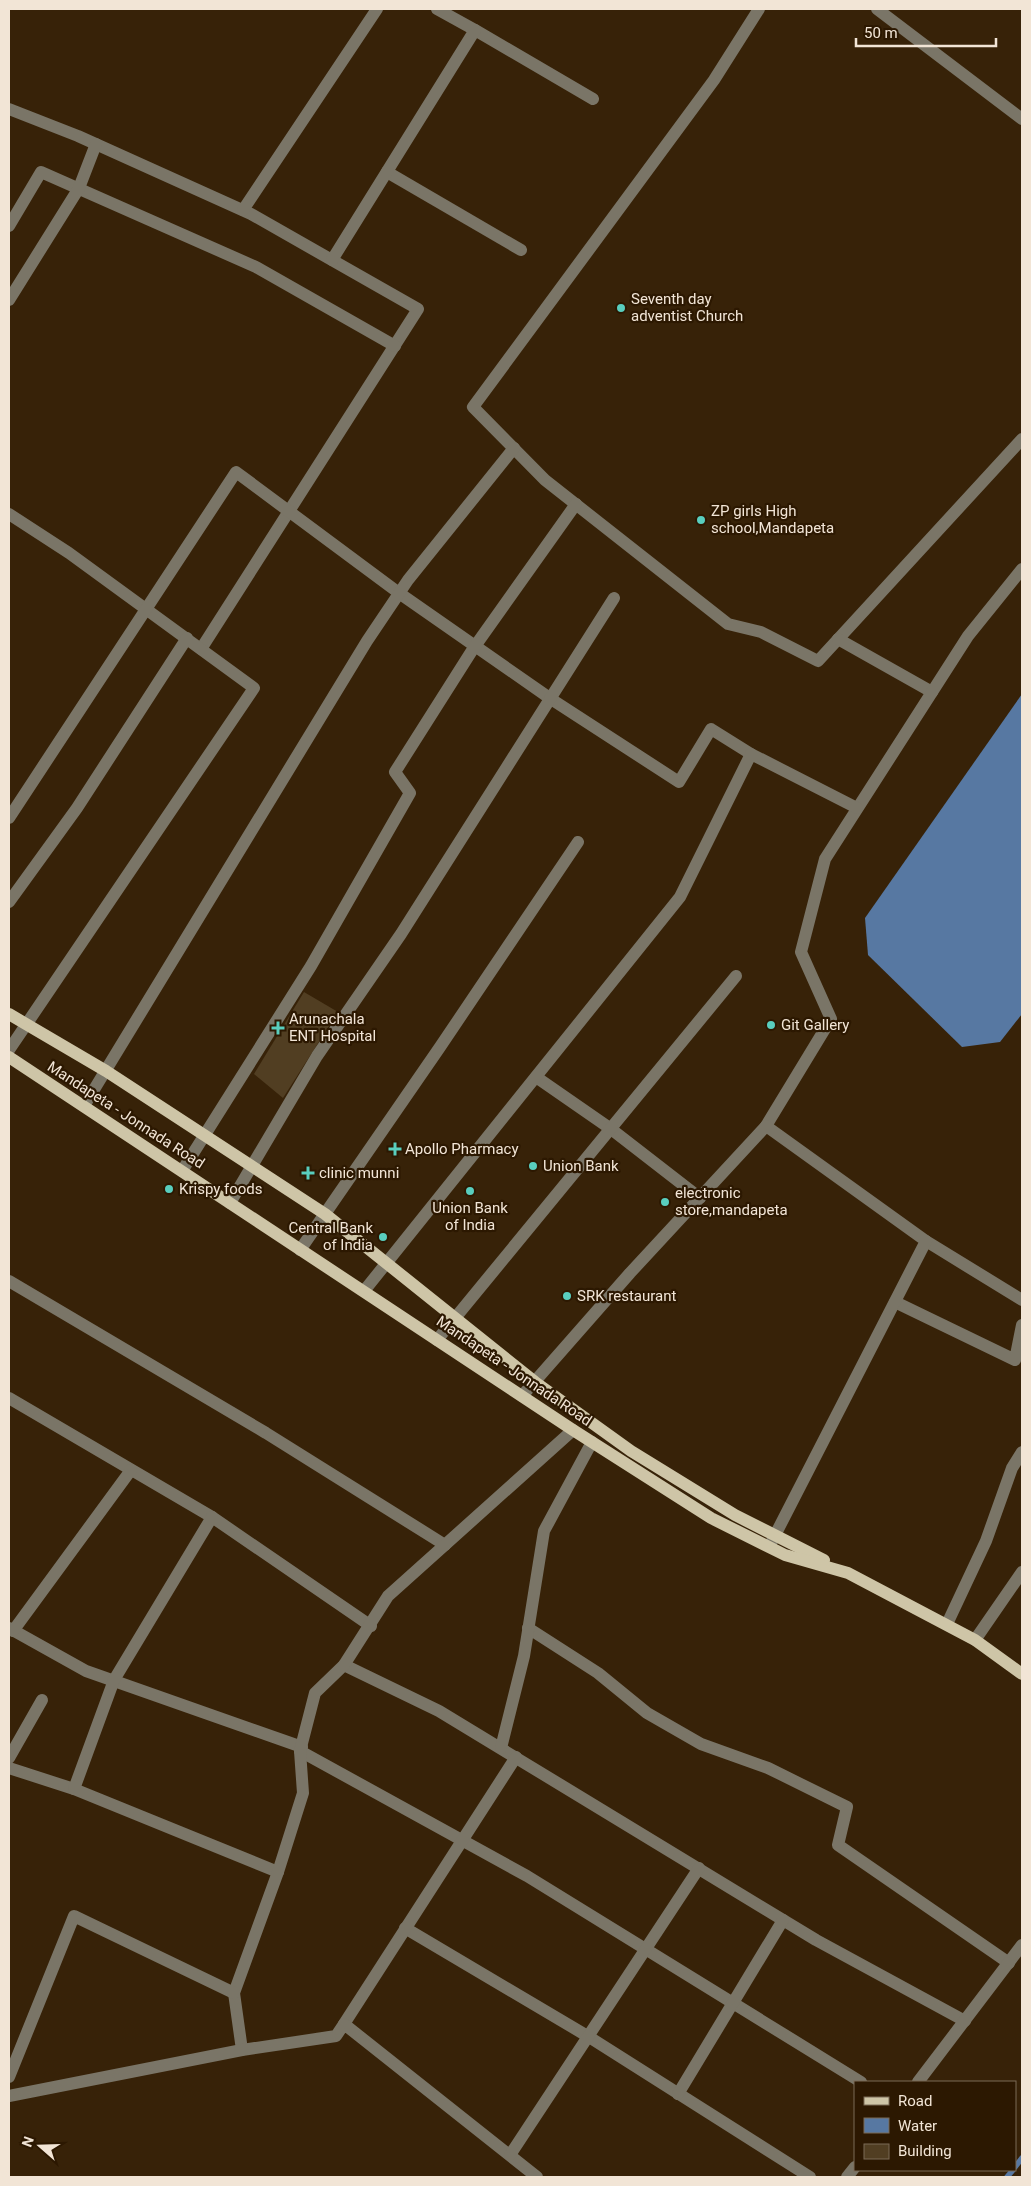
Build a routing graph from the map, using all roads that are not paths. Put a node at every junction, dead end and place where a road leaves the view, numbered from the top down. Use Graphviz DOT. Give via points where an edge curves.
graph roads {
  1 [pos="377,9"];
  2 [pos="437,9"];
  3 [pos="759,9"];
  4 [pos="876,9"];
  5 [pos="475,30"];
  6 [pos="593,99"];
  7 [pos="9,110"];
  8 [pos="1022,119"];
  9 [pos="96,144"];
  10 [pos="386,172"];
  11 [pos="79,188"];
  12 [pos="243,210"];
  13 [pos="9,226"];
  14 [pos="521,250"];
  15 [pos="332,260"];
  16 [pos="9,300"];
  17 [pos="395,346"];
  18 [pos="1022,439"];
  19 [pos="514,448"];
  20 [pos="576,504"];
  21 [pos="290,512"];
  22 [pos="9,514"];
  23 [pos="1022,569"];
  24 [pos="399,593"];
  25 [pos="614,598"];
  26 [pos="147,609"];
  27 [pos="187,638"];
  28 [pos="838,639"];
  29 [pos="475,646"];
  30 [pos="201,649"];
  31 [pos="932,692"];
  32 [pos="551,699"];
  33 [pos="751,754"];
  34 [pos="857,808"];
  35 [pos="9,818"];
  36 [pos="578,842"];
  37 [pos="9,902"];
  38 [pos="736,976"];
  39 [pos="9,1014"];
  40 [pos="26,1025"];
  41 [pos="9,1050"];
  42 [pos="9,1057"];
  43 [pos="106,1071"];
  44 [pos="536,1076"];
  45 [pos="84,1106"];
  46 [pos="766,1126"];
  47 [pos="610,1129"];
  48 [pos="206,1134"];
  49 [pos="252,1166"];
  50 [pos="182,1171"];
  51 [pos="700,1198"];
  52 [pos="230,1203"];
  53 [pos="325,1214"];
  54 [pos="926,1241"];
  55 [pos="300,1250"];
  56 [pos="386,1264"];
  57 [pos="9,1281"];
  58 [pos="364,1291"];
  59 [pos="1022,1300"];
  60 [pos="895,1302"];
  61 [pos="455,1318"];
  62 [pos="1022,1325"];
  63 [pos="437,1340"];
  64 [pos="535,1382"];
  65 [pos="522,1396"];
  66 [pos="9,1398"];
  67 [pos="572,1430"];
  68 [pos="592,1442"];
  69 [pos="1022,1452"];
  70 [pos="131,1470"];
  71 [pos="212,1517"];
  72 [pos="776,1535"];
  73 [pos="445,1545"];
  74 [pos="769,1547"];
  75 [pos="1022,1572"];
  76 [pos="848,1573"];
  77 [pos="947,1624"];
  78 [pos="371,1626"];
  79 [pos="528,1628"];
  80 [pos="11,1630"];
  81 [pos="976,1640"];
  82 [pos="344,1666"];
  83 [pos="1022,1674"];
  84 [pos="114,1680"];
  85 [pos="42,1700"];
  86 [pos="501,1748"];
  87 [pos="301,1749"];
  88 [pos="516,1757"];
  89 [pos="9,1758"];
  90 [pos="9,1768"];
  91 [pos="74,1789"];
  92 [pos="461,1840"];
  93 [pos="699,1868"];
  94 [pos="278,1872"];
  95 [pos="783,1920"];
  96 [pos="405,1928"];
  97 [pos="1022,1945"];
  98 [pos="647,1949"];
  99 [pos="1009,1963"];
  100 [pos="234,1993"];
  101 [pos="735,2003"];
  102 [pos="964,2021"];
  103 [pos="344,2024"];
  104 [pos="589,2037"];
  105 [pos="242,2050"];
  106 [pos="9,2077"];
  107 [pos="859,2081"];
  108 [pos="919,2081"];
  109 [pos="678,2094"];
  110 [pos="9,2096"];
  111 [pos="510,2155"];
  112 [pos="537,2177"];
  113 [pos="810,2177"];
  1 -- 12 [label="street"];
  2 -- 5 [label="street"];
  3 -- 19 [label="street" via="714,80 473,408"];
  4 -- 8 [label="street"];
  5 -- 6 [label="street"];
  5 -- 10 [label="street"];
  7 -- 9 [label="street"];
  9 -- 11 [label="street"];
  9 -- 12 [label="street"];
  10 -- 14 [label="street"];
  10 -- 15 [label="street"];
  11 -- 13 [label="street" via="41,172"];
  11 -- 16 [label="street"];
  11 -- 17 [label="street" via="256,268"];
  12 -- 15 [label="street"];
  15 -- 17 [label="street" via="418,309"];
  17 -- 21 [label="street"];
  18 -- 28 [label="street"];
  19 -- 20 [label="street"];
  19 -- 24 [label="street"];
  20 -- 28 [label="street" via="728,624 761,632 818,661"];
  20 -- 29 [label="street"];
  21 -- 24 [label="street"];
  21 -- 26 [label="street" via="236,472"];
  21 -- 30 [label="street"];
  22 -- 26 [label="street"];
  23 -- 31 [label="street" via="968,636"];
  24 -- 29 [label="street"];
  24 -- 43 [label="street"];
  25 -- 32 [label="street"];
  26 -- 27 [label="street"];
  26 -- 35 [label="street"];
  27 -- 30 [label="street"];
  27 -- 37 [label="street" via="76,808"];
  28 -- 31 [label="street"];
  29 -- 32 [label="street"];
  29 -- 48 [label="street" via="395,772 410,793 311,966"];
  30 -- 40 [label="street" via="254,688"];
  31 -- 34 [label="street"];
  32 -- 33 [label="street" via="679,782 711,729"];
  32 -- 49 [label="street" via="407,926 317,1056"];
  33 -- 34 [label="street"];
  33 -- 44 [label="street" via="680,896"];
  34 -- 46 [label="street" via="824,859 801,952 831,1019"];
  36 -- 53 [label="street"];
  38 -- 47 [label="street"];
  39 -- 40 [label="main road"];
  40 -- 41 [label="street"];
  40 -- 43 [label="main road"];
  42 -- 45 [label="main road, Mandapeta - Jonnada Road"];
  43 -- 45 [label="street"];
  43 -- 48 [label="main road"];
  44 -- 47 [label="street"];
  44 -- 56 [label="street"];
  45 -- 50 [label="main road, Mandapeta - Jonnada Road"];
  46 -- 51 [label="street"];
  46 -- 54 [label="street"];
  47 -- 51 [label="street"];
  47 -- 61 [label="street"];
  48 -- 49 [label="main road"];
  48 -- 50 [label="street"];
  49 -- 52 [label="street"];
  49 -- 53 [label="main road"];
  50 -- 52 [label="main road, Mandapeta - Jonnada Road"];
  51 -- 64 [label="street"];
  52 -- 55 [label="main road, Mandapeta - Jonnada Road"];
  53 -- 55 [label="street"];
  53 -- 56 [label="main road"];
  54 -- 59 [label="street"];
  54 -- 60 [label="street"];
  55 -- 58 [label="main road, Mandapeta - Jonnada Road"];
  56 -- 58 [label="street"];
  56 -- 61 [label="main road"];
  57 -- 73 [label="street" via="266,1433"];
  58 -- 63 [label="main road, Mandapeta - Jonnada Road"];
  60 -- 62 [label="street" via="1015,1360"];
  60 -- 72 [label="street"];
  61 -- 63 [label="street"];
  61 -- 64 [label="main road"];
  63 -- 65 [label="main road, Mandapeta - Jonnada Road"];
  64 -- 65 [label="street"];
  64 -- 72 [label="main road" via="631,1451 735,1515"];
  65 -- 67 [label="main road, Mandapeta - Jonnada Road"];
  66 -- 70 [label="street"];
  67 -- 68 [label="main road, Mandapeta - Jonnada Road"];
  67 -- 73 [label="street"];
  68 -- 74 [label="main road, Mandapeta - Jonnada Road" via="711,1518"];
  68 -- 79 [label="street" via="544,1531"];
  69 -- 77 [label="street" via="1012,1468 986,1541"];
  70 -- 71 [label="street"];
  70 -- 80 [label="street"];
  71 -- 78 [label="street"];
  71 -- 84 [label="street"];
  72 -- 74 [label="street"];
  72 -- 76 [label="main road"];
  73 -- 78 [label="street" via="388,1596"];
  74 -- 76 [label="main road, Mandapeta - Jonnada Road" via="785,1555"];
  75 -- 81 [label="street"];
  76 -- 77 [label="main road, Mandapeta - Jonnada Road"];
  77 -- 81 [label="main road, Mandapeta - Jonnada Road"];
  78 -- 82 [label="street"];
  79 -- 86 [label="street"];
  79 -- 99 [label="street" via="598,1674 647,1713 701,1744 768,1768 847,1807 838,1845"];
  80 -- 84 [label="street" via="86,1671"];
  81 -- 83 [label="main road, Mandapeta - Jonnada Road"];
  82 -- 86 [label="street" via="439,1710"];
  82 -- 87 [label="street" via="315,1693"];
  84 -- 87 [label="street"];
  84 -- 91 [label="street"];
  85 -- 89 [label="street"];
  86 -- 88 [label="street"];
  87 -- 92 [label="street"];
  87 -- 94 [label="street" via="303,1793"];
  88 -- 92 [label="street"];
  88 -- 93 [label="street"];
  90 -- 91 [label="street"];
  91 -- 94 [label="street"];
  92 -- 96 [label="street"];
  92 -- 98 [label="street"];
  93 -- 95 [label="street"];
  93 -- 98 [label="street"];
  94 -- 100 [label="street"];
  95 -- 101 [label="street"];
  95 -- 102 [label="street"];
  96 -- 103 [label="street"];
  96 -- 104 [label="street"];
  97 -- 99 [label="street"];
  98 -- 101 [label="street"];
  98 -- 104 [label="street"];
  99 -- 102 [label="street"];
  100 -- 105 [label="street"];
  100 -- 106 [label="street" via="74,1916"];
  101 -- 107 [label="street"];
  101 -- 109 [label="street"];
  102 -- 108 [label="street"];
  103 -- 105 [label="street" via="336,2036"];
  103 -- 111 [label="street"];
  104 -- 109 [label="street"];
  104 -- 111 [label="street"];
  105 -- 110 [label="street"];
  109 -- 113 [label="street"];
  111 -- 112 [label="street"];
}
